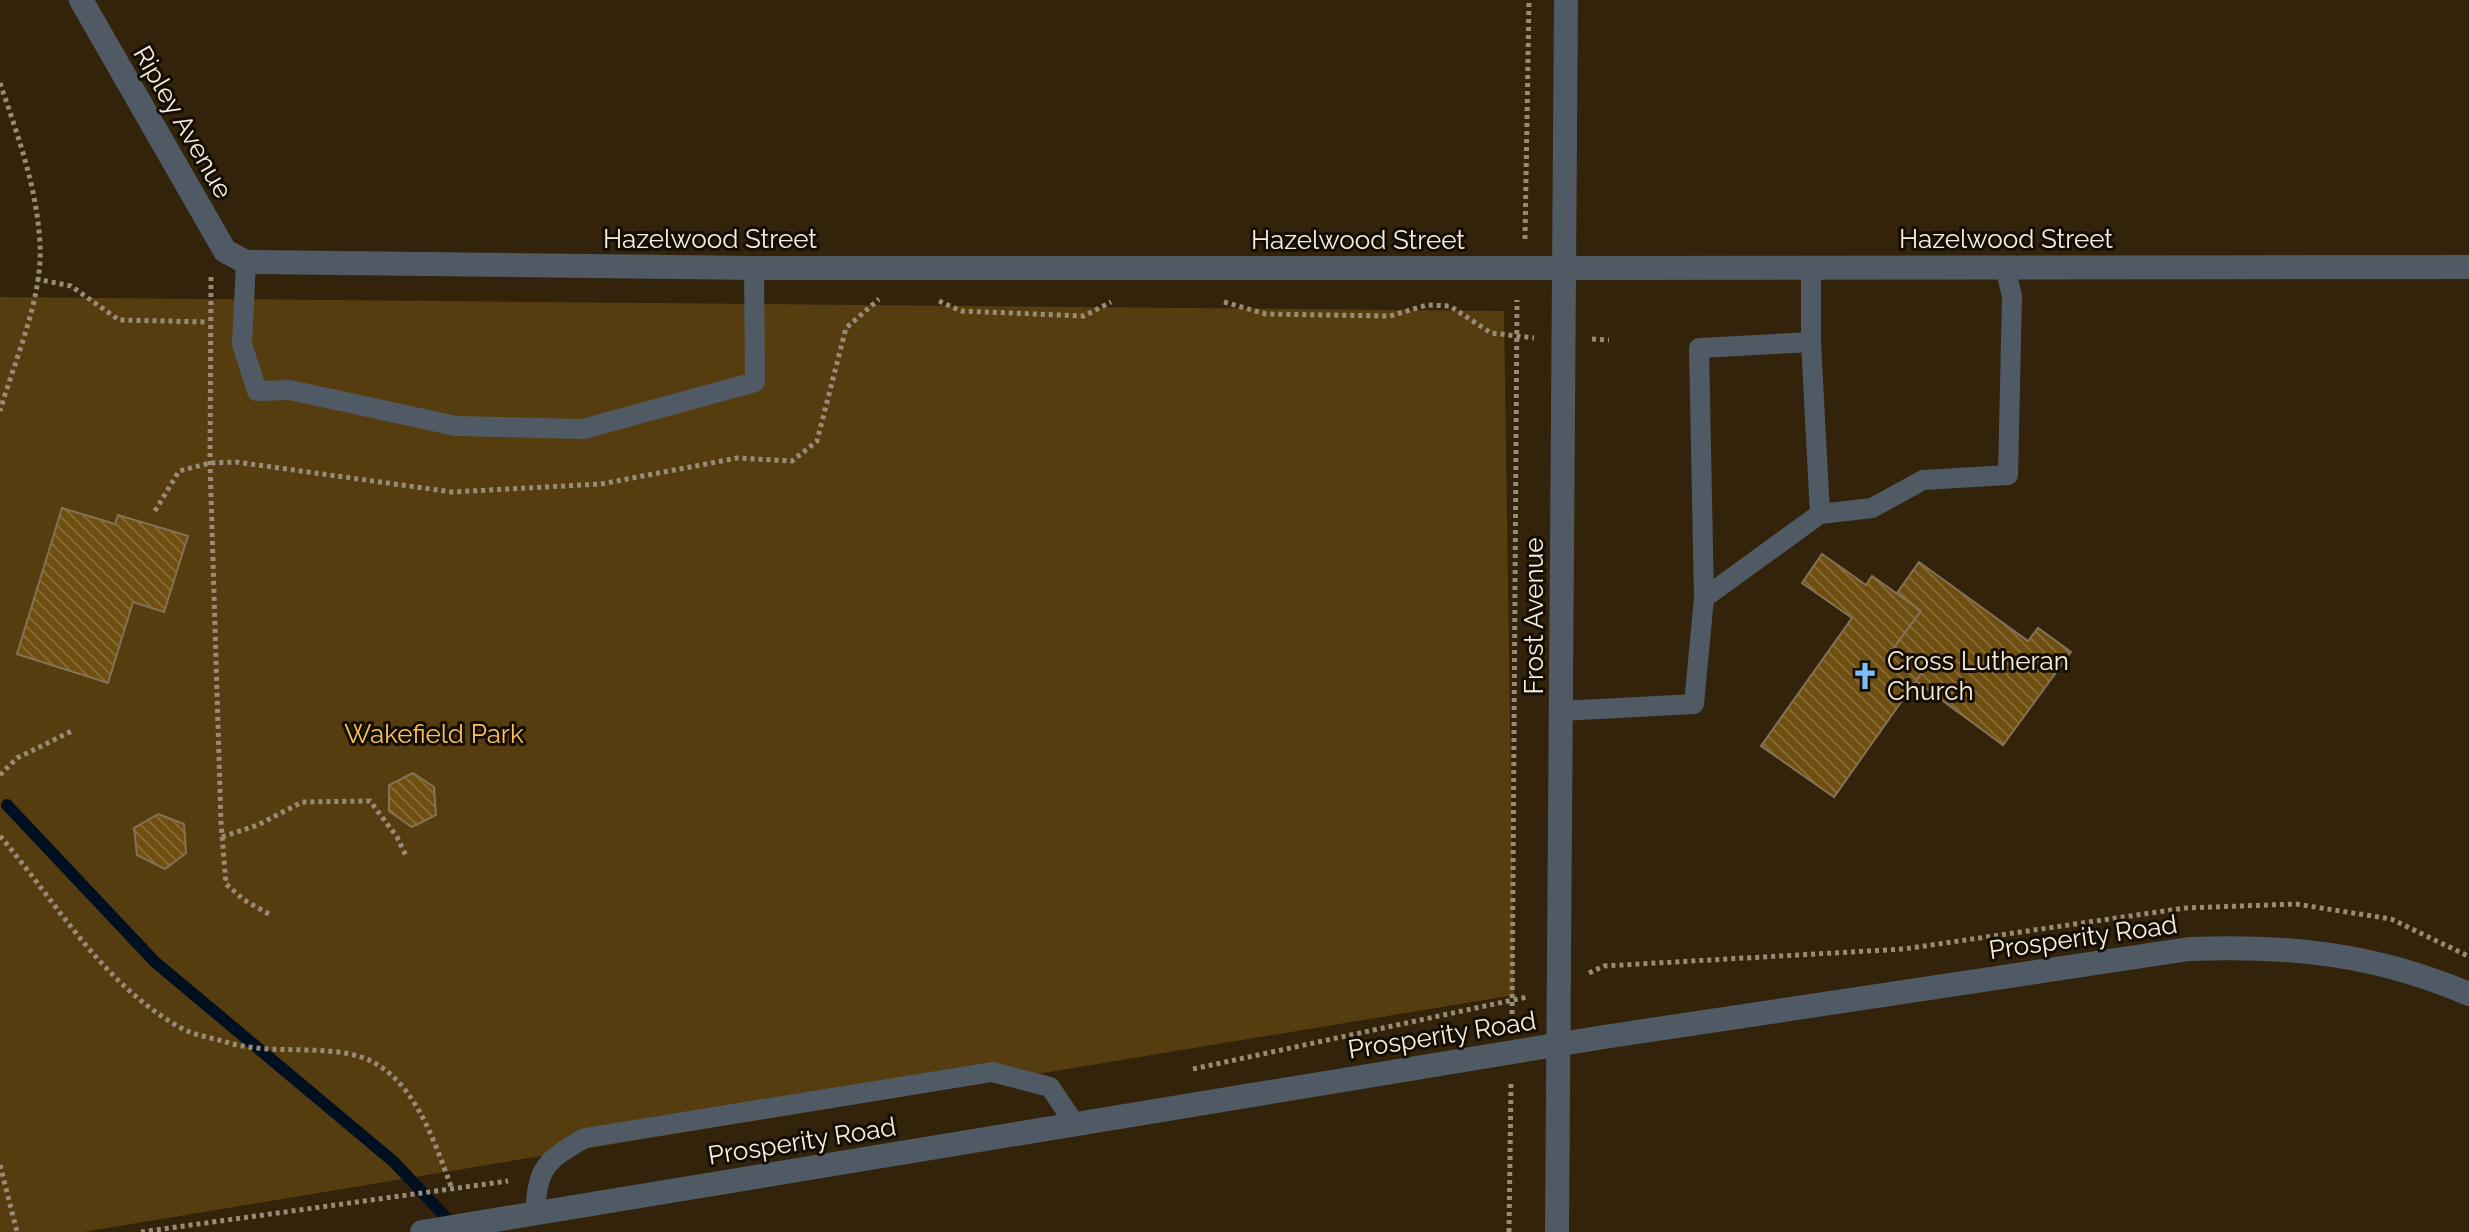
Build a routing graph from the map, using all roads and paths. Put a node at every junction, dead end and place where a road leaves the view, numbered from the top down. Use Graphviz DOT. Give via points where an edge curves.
graph roads {
  1 [pos="81,0"];
  2 [pos="1529,0"];
  3 [pos="1566,0"];
  4 [pos="0,83"];
  5 [pos="236,256"];
  6 [pos="2005,267"];
  7 [pos="2469,267"];
  8 [pos="754,268"];
  9 [pos="1521,268"];
  10 [pos="1564,268"];
  11 [pos="1811,268"];
  12 [pos="36,279"];
  13 [pos="886,293"];
  14 [pos="927,295"];
  15 [pos="1117,299"];
  16 [pos="1222,301"];
  17 [pos="208,322"];
  18 [pos="1516,337"];
  19 [pos="1563,339"];
  20 [pos="1609,340"];
  21 [pos="1811,342"];
  22 [pos="0,411"];
  23 [pos="210,463"];
  24 [pos="155,511"];
  25 [pos="1820,514"];
  26 [pos="1704,598"];
  27 [pos="1561,711"];
  28 [pos="74,730"];
  29 [pos="0,775"];
  30 [pos="0,836"];
  31 [pos="222,837"];
  32 [pos="407,858"];
  33 [pos="269,914"];
  34 [pos="2469,994"];
  35 [pos="1558,1044"];
  36 [pos="1511,1052"];
  37 [pos="1075,1124"];
  38 [pos="0,1165"];
  39 [pos="440,1190"];
  40 [pos="535,1213"];
  41 [pos="465,1225"];
  42 [pos="17,1232"];
  43 [pos="141,1232"];
  44 [pos="422,1232"];
  45 [pos="1509,1232"];
  46 [pos="1557,1232"];
  1 -- 5 [label="street, Ripley Avenue"];
  2 -- 9 [label="path" via="1527,222"];
  3 -- 10 [label="street, Frost Avenue"];
  4 -- 12 [label="path" via="28,165 40,245"];
  5 -- 8 [label="street, Hazelwood Street"];
  5 -- 8 [label="lane" via="242,344 257,391 290,390 456,426 583,429 755,382"];
  5 -- 17 [label="path" via="208,281"];
  6 -- 7 [label="street, Hazelwood Street"];
  6 -- 11 [label="street, Hazelwood Street"];
  6 -- 25 [label="lane" via="2012,296 2008,475 1923,480 1872,508"];
  8 -- 9 [label="street, Hazelwood Street"];
  9 -- 10 [label="street, Hazelwood Street"];
  9 -- 18 [label="path"];
  10 -- 11 [label="street, Hazelwood Street"];
  10 -- 19 [label="street, Frost Avenue"];
  11 -- 21 [label="lane"];
  12 -- 17 [label="path" via="71,286 119,320"];
  12 -- 22 [label="path"];
  13 -- 23 [label="path" via="846,328 817,441 792,461 737,458 601,484 452,492 236,462"];
  14 -- 15 [label="path" via="961,311 1084,316"];
  16 -- 18 [label="path" via="1266,314 1390,316 1427,305 1450,306 1491,333"];
  17 -- 23 [label="path"];
  18 -- 19 [label="path"];
  18 -- 36 [label="path"];
  19 -- 20 [label="path"];
  19 -- 27 [label="street, Frost Avenue"];
  21 -- 25 [label="lane"];
  21 -- 26 [label="lane" via="1699,348"];
  23 -- 24 [label="path" via="179,471"];
  23 -- 31 [label="path"];
  25 -- 26 [label="lane"];
  26 -- 27 [label="lane" via="1694,704"];
  27 -- 35 [label="street, Frost Avenue"];
  28 -- 29 [label="path" via="17,758"];
  30 -- 41 [label="path" via="99,964 186,1031 253,1049 352,1054 402,1084 424,1120"];
  31 -- 32 [label="path" via="302,802 370,801"];
  31 -- 33 [label="path" via="226,884"];
  34 -- 35 [label="street, Prosperity Road" via="2399,968 2330,952 2259,946 2189,949"];
  35 -- 36 [label="street, Prosperity Road"];
  35 -- 46 [label="street, Frost Avenue"];
  36 -- 37 [label="street, Prosperity Road"];
  36 -- 45 [label="path"];
  37 -- 40 [label="street, Prosperity Road"];
  37 -- 40 [label="lane" via="1050,1087 992,1072 585,1138 560,1153 538,1177"];
  38 -- 42 [label="path"];
  39 -- 43 [label="path"];
  40 -- 41 [label="street, Prosperity Road"];
  41 -- 44 [label="street, Prosperity Road"];
}
